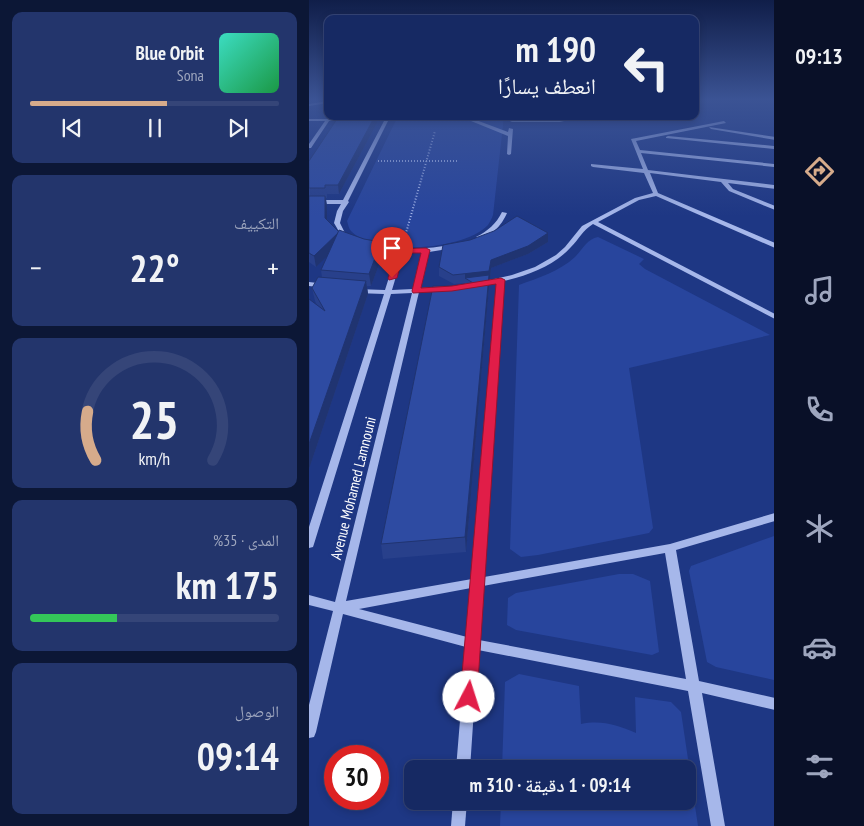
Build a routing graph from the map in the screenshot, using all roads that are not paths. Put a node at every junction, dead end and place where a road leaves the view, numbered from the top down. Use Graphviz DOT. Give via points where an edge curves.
graph roads {
  1 [pos="377,139"];
  2 [pos="511,139"];
  3 [pos="641,139"];
  4 [pos="681,139"];
  5 [pos="774,148"];
  6 [pos="638,151"];
  7 [pos="509,154"];
  8 [pos="593,165"];
  9 [pos="774,166"];
  10 [pos="647,172"];
  11 [pos="723,181"];
  12 [pos="774,187"];
  13 [pos="656,194"];
  14 [pos="309,202"];
  15 [pos="346,202"];
  16 [pos="774,208"];
  17 [pos="504,213"];
  18 [pos="593,222"];
  19 [pos="473,240"];
  20 [pos="358,243"];
  21 [pos="366,245"];
  22 [pos="457,245"];
  23 [pos="774,246"];
  24 [pos="401,250"];
  25 [pos="426,250"];
  26 [pos="501,280"];
  27 [pos="309,285"];
  28 [pos="471,285"];
  29 [pos="329,287"];
  30 [pos="452,289"];
  31 [pos="348,290"];
  32 [pos="416,291"];
  33 [pos="388,292"];
  34 [pos="774,317"];
  35 [pos="774,517"];
  36 [pos="309,544"];
  37 [pos="671,548"];
  38 [pos="478,583"];
  39 [pos="309,600"];
  40 [pos="339,607"];
  41 [pos="473,644"];
  42 [pos="694,686"];
  43 [pos="774,704"];
  44 [pos="309,732"];
  45 [pos="464,760"];
  46 [pos="459,810"];
  47 [pos="458,826"];
  48 [pos="718,826"];
  1 -- 15 [label="street"];
  2 -- 7 [label="street"];
  3 -- 6 [label="street" via="633,140"];
  4 -- 5 [label="street"];
  6 -- 9 [label="street"];
  6 -- 10 [label="street"];
  8 -- 10 [label="street"];
  10 -- 11 [label="street"];
  10 -- 13 [label="street"];
  11 -- 12 [label="street"];
  11 -- 16 [label="street" via="731,190"];
  13 -- 18 [label="street" via="637,199"];
  13 -- 23 [label="street"];
  14 -- 15 [label="street"];
  15 -- 20 [label="street" via="337,223 343,234"];
  17 -- 19 [label="street" via="499,224"];
  18 -- 26 [label="street" via="577,233 569,247 549,263"];
  18 -- 34 [label="street"];
  21 -- 24 [label="street"];
  22 -- 25 [label="street"];
  24 -- 25 [label="street"];
  24 -- 33 [label="street, Avenue Mohamed Lamnouni"];
  25 -- 32 [label="street, Avenue Mohamed Lamnouni"];
  26 -- 28 [label="street"];
  26 -- 38 [label="street"];
  27 -- 29 [label="street"];
  30 -- 32 [label="street"];
  31 -- 33 [label="street"];
  32 -- 33 [label="street"];
  32 -- 40 [label="street, Avenue Mohamed Lamnouni"];
  33 -- 36 [label="street, Avenue Mohamed Lamnouni"];
  35 -- 37 [label="street"];
  37 -- 38 [label="street"];
  37 -- 42 [label="street"];
  38 -- 40 [label="street"];
  38 -- 41 [label="street"];
  39 -- 40 [label="street"];
  40 -- 41 [label="street"];
  40 -- 44 [label="street, Avenue Mohamed Lamnouni"];
  41 -- 42 [label="street"];
  41 -- 45 [label="street"];
  42 -- 43 [label="street"];
  42 -- 48 [label="street"];
  46 -- 47 [label="street"];
}
